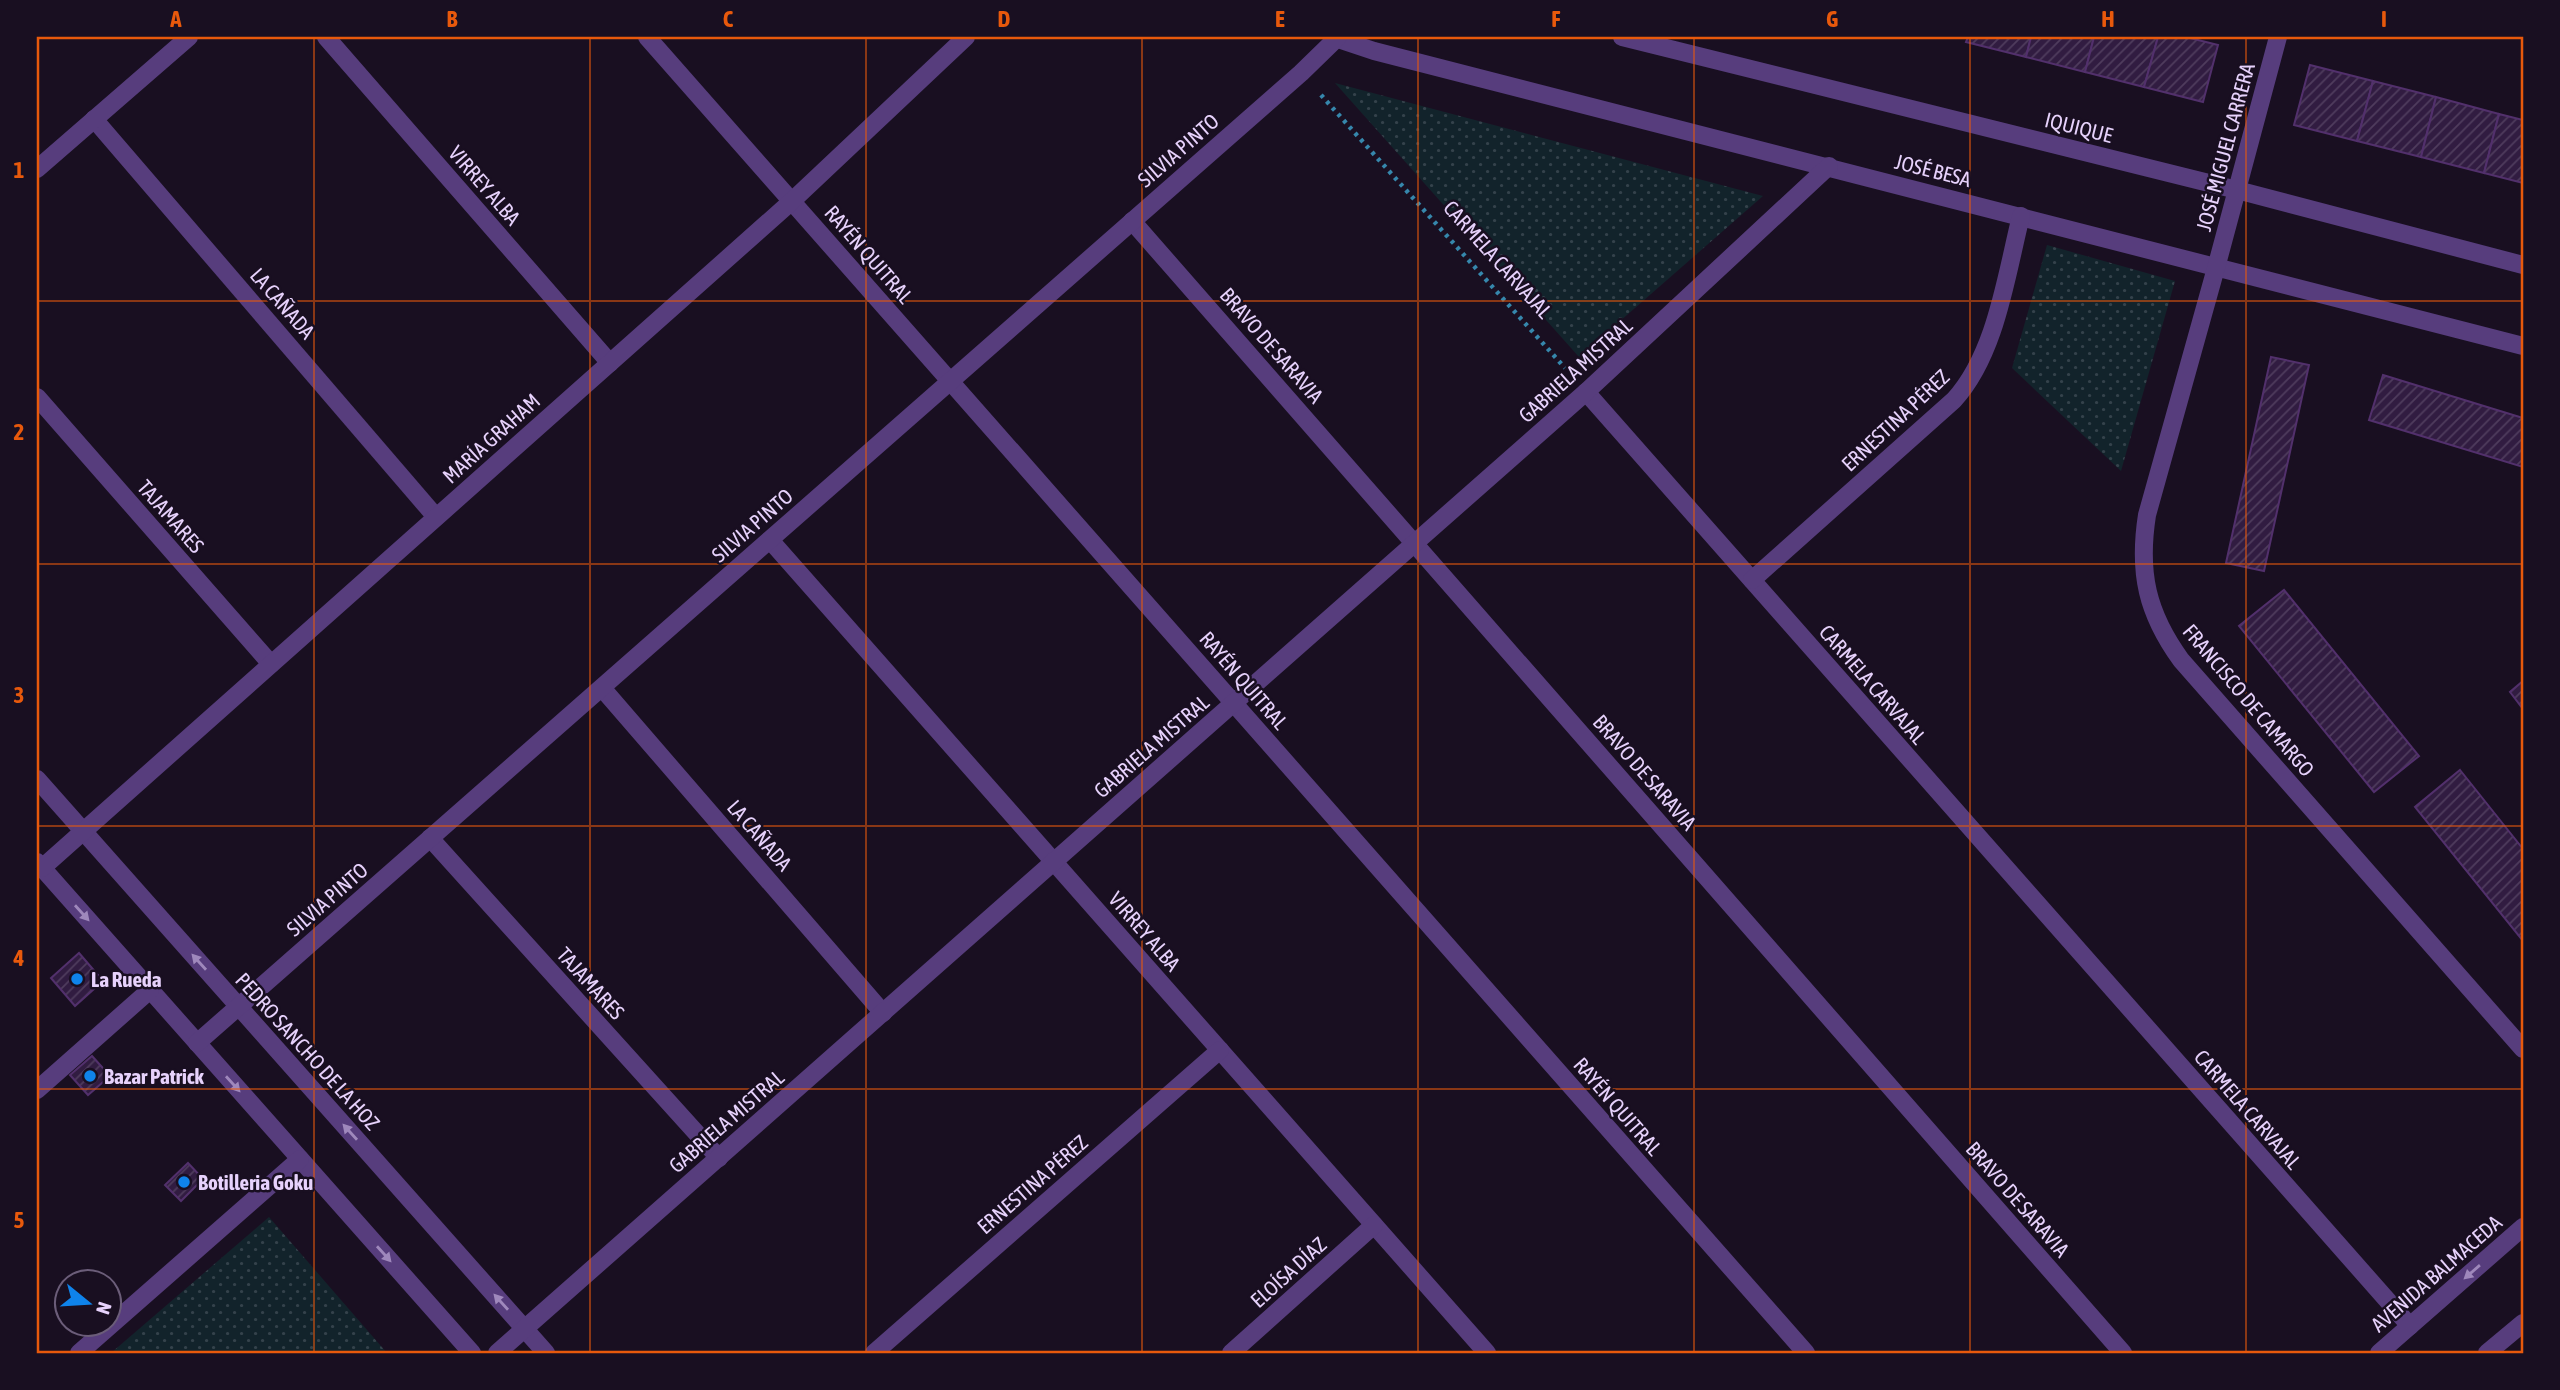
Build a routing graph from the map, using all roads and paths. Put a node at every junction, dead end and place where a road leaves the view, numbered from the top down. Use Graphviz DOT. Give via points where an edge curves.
graph roads {
  1 [pos="189,37"];
  2 [pos="326,37"];
  3 [pos="647,37"];
  4 [pos="966,37"];
  5 [pos="1336,37"];
  6 [pos="1622,37"];
  7 [pos="2278,37"];
  8 [pos="1666,42"];
  9 [pos="1301,72"];
  10 [pos="94,119"];
  11 [pos="1829,166"];
  12 [pos="37,169"];
  13 [pos="2237,190"];
  14 [pos="792,201"];
  15 [pos="2021,216"];
  16 [pos="1132,221"];
  17 [pos="2523,265"];
  18 [pos="2216,268"];
  19 [pos="2523,346"];
  20 [pos="610,363"];
  21 [pos="950,381"];
  22 [pos="1586,392"];
  23 [pos="37,397"];
  24 [pos="436,517"];
  25 [pos="770,540"];
  26 [pos="1415,543"];
  27 [pos="1752,580"];
  28 [pos="271,664"];
  29 [pos="602,688"];
  30 [pos="1234,703"];
  31 [pos="37,779"];
  32 [pos="83,832"];
  33 [pos="430,838"];
  34 [pos="1054,862"];
  35 [pos="39,865"];
  36 [pos="150,990"];
  37 [pos="239,1007"];
  38 [pos="883,1013"];
  39 [pos="197,1043"];
  40 [pos="2523,1049"];
  41 [pos="1220,1050"];
  42 [pos="37,1090"];
  43 [pos="719,1158"];
  44 [pos="300,1159"];
  45 [pos="1374,1225"];
  46 [pos="2523,1227"];
  47 [pos="2523,1323"];
  48 [pos="2410,1326"];
  49 [pos="525,1329"];
  50 [pos="79,1353"];
  51 [pos="472,1353"];
  52 [pos="497,1353"];
  53 [pos="546,1353"];
  54 [pos="874,1353"];
  55 [pos="1231,1353"];
  56 [pos="1487,1353"];
  57 [pos="1806,1353"];
  58 [pos="2123,1353"];
  59 [pos="2379,1353"];
  60 [pos="2487,1353"];
  1 -- 10 [label="street"];
  2 -- 20 [label="street, VIRREY ALBA"];
  3 -- 14 [label="street, RAYÉN QUITRAL"];
  4 -- 14 [label="street, MARÍA GRAHAM"];
  5 -- 9 [label="street, SILVIA PINTO"];
  5 -- 11 [label="street, JOSÉ BESA" via="1413,61"];
  6 -- 8 [label="street, IQUIQUE"];
  7 -- 13 [label="street, JOSÉ MIGUEL CARRERA"];
  8 -- 13 [label="street, IQUIQUE"];
  9 -- 16 [label="street, SILVIA PINTO"];
  9 -- 22 [label="path, CARMELA CARVAJAL"];
  10 -- 12 [label="street"];
  10 -- 24 [label="street, LA CAÑADA"];
  11 -- 15 [label="street, JOSÉ BESA"];
  11 -- 22 [label="street, GABRIELA MISTRAL"];
  13 -- 17 [label="street, IQUIQUE"];
  13 -- 18 [label="street, JOSÉ MIGUEL CARRERA"];
  14 -- 20 [label="street, MARÍA GRAHAM"];
  14 -- 21 [label="street, RAYÉN QUITRAL"];
  15 -- 18 [label="street, JOSÉ BESA"];
  15 -- 27 [label="street, ERNESTINA PÉREZ" via="1990,336 1967,386"];
  16 -- 21 [label="street, SILVIA PINTO"];
  16 -- 26 [label="street, BRAVO DE SARAVIA"];
  18 -- 19 [label="street, JOSÉ BESA"];
  18 -- 40 [label="street, FRANCISCO DE CAMARGO" via="2147,515 2143,573 2155,617 2181,660"];
  20 -- 24 [label="street, MARÍA GRAHAM"];
  21 -- 25 [label="street, SILVIA PINTO"];
  21 -- 30 [label="street, RAYÉN QUITRAL"];
  22 -- 26 [label="street, GABRIELA MISTRAL"];
  22 -- 27 [label="street, CARMELA CARVAJAL"];
  23 -- 28 [label="street, TAJAMARES"];
  24 -- 28 [label="street, MARÍA GRAHAM"];
  25 -- 29 [label="street, SILVIA PINTO"];
  25 -- 34 [label="street, VIRREY ALBA"];
  26 -- 30 [label="street, GABRIELA MISTRAL"];
  26 -- 58 [label="street, BRAVO DE SARAVIA"];
  27 -- 48 [label="street, CARMELA CARVAJAL"];
  28 -- 32 [label="street, MARÍA GRAHAM"];
  29 -- 33 [label="street, SILVIA PINTO"];
  29 -- 38 [label="street, LA CAÑADA"];
  30 -- 34 [label="street, GABRIELA MISTRAL"];
  30 -- 57 [label="street, RAYÉN QUITRAL"];
  31 -- 32 [label="street, PEDRO SANCHO DE LA HOZ"];
  32 -- 35 [label="street, MARÍA GRAHAM"];
  37 -- 32 [label="street, PEDRO SANCHO DE LA HOZ, one-way"];
  33 -- 37 [label="street, SILVIA PINTO"];
  33 -- 43 [label="street, TAJAMARES"];
  34 -- 38 [label="street, GABRIELA MISTRAL"];
  34 -- 41 [label="street, VIRREY ALBA"];
  35 -- 36 [label="street, one-way"];
  36 -- 39 [label="street"];
  36 -- 42 [label="street"];
  37 -- 39 [label="street, SILVIA PINTO"];
  49 -- 37 [label="street, PEDRO SANCHO DE LA HOZ, one-way"];
  38 -- 43 [label="street, GABRIELA MISTRAL"];
  39 -- 44 [label="street, one-way"];
  41 -- 45 [label="street, VIRREY ALBA"];
  41 -- 54 [label="street, ERNESTINA PÉREZ"];
  43 -- 49 [label="street, GABRIELA MISTRAL"];
  44 -- 50 [label="street"];
  44 -- 51 [label="street, one-way"];
  45 -- 55 [label="street, ELOÍSA DÍAZ"];
  45 -- 56 [label="street, VIRREY ALBA"];
  46 -- 48 [label="street, AVENIDA BALMACEDA, one-way"];
  47 -- 60 [label="street"];
  48 -- 59 [label="street, AVENIDA BALMACEDA"];
  49 -- 52 [label="street, GABRIELA MISTRAL"];
  49 -- 53 [label="street, PEDRO SANCHO DE LA HOZ"];
}
